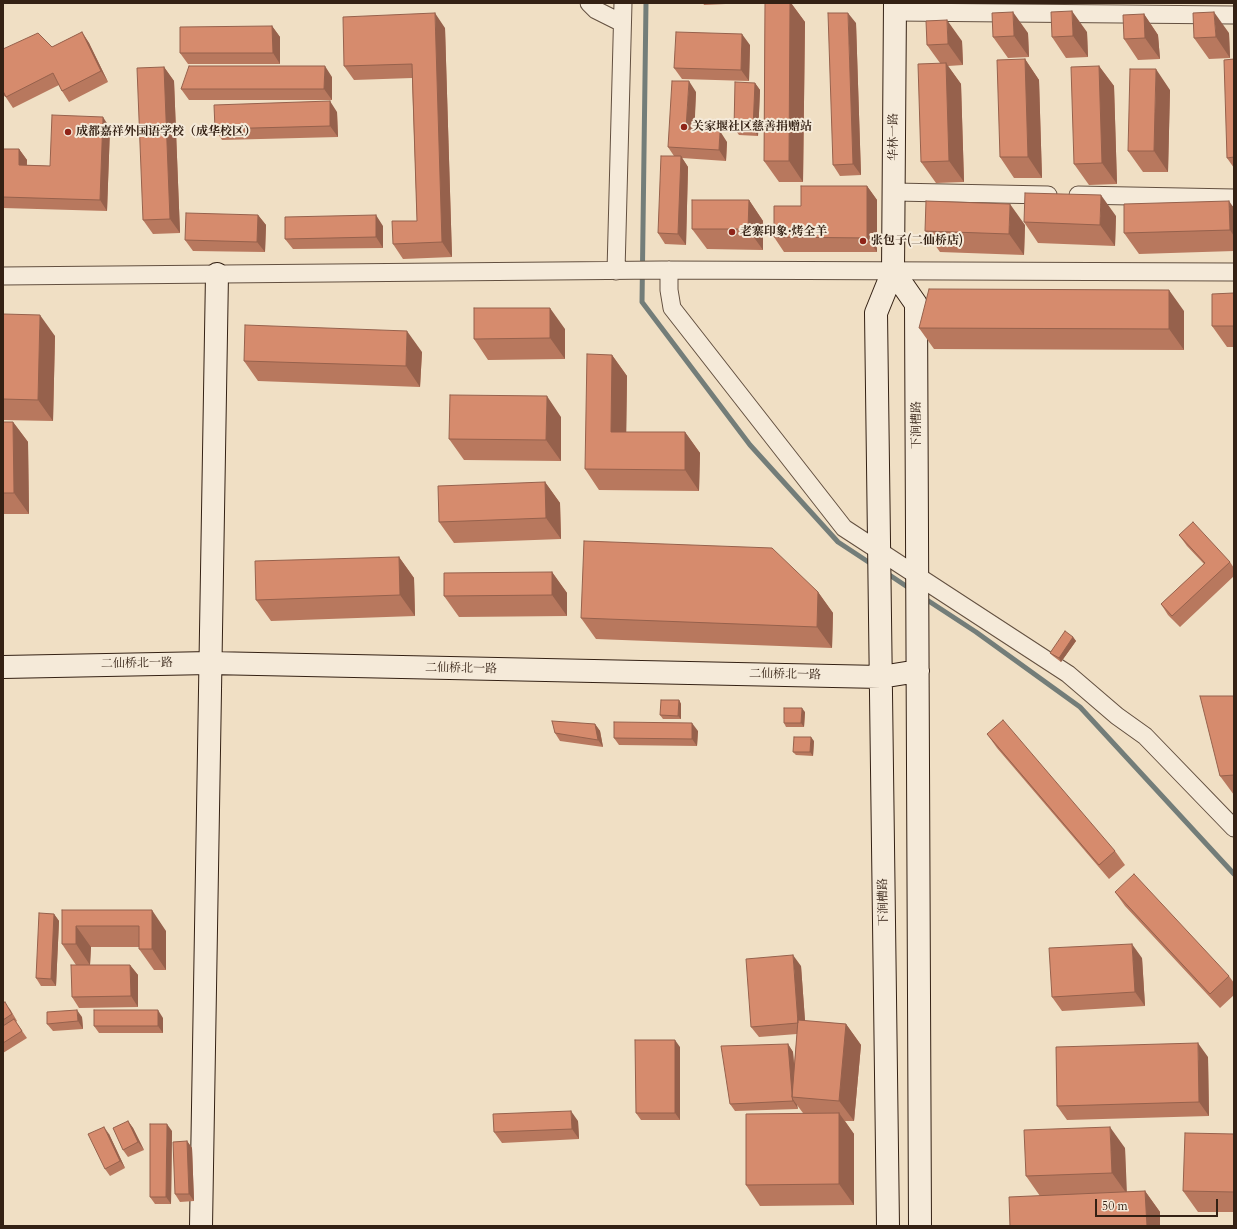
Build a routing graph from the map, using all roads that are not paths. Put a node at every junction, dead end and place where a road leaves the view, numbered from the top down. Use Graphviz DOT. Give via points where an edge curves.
graph roads {
  1 [pos="589,3"];
  2 [pos="623,3"];
  3 [pos="895,8"];
  4 [pos="1234,15"];
  5 [pos="622,23"];
  6 [pos="894,192"];
  7 [pos="1234,198"];
  8 [pos="665,270"];
  9 [pos="620,271"];
  10 [pos="893,272"];
  11 [pos="1234,272"];
  12 [pos="217,274"];
  13 [pos="3,276"];
  14 [pos="879,563"];
  15 [pos="918,588"];
  16 [pos="210,663"];
  17 [pos="3,667"];
  18 [pos="918,671"];
  19 [pos="881,678"];
  20 [pos="1234,828"];
  21 [pos="201,1226"];
  22 [pos="888,1226"];
  23 [pos="920,1226"];
  1 -- 5 [label="street" via="596,10"];
  2 -- 5 [label="street"];
  3 -- 4 [label="street"];
  3 -- 6 [label="street, 华林一路"];
  5 -- 9 [label="street"];
  6 -- 7 [label="street"];
  6 -- 10 [label="street, 华林一路"];
  8 -- 9 [label="street"];
  8 -- 10 [label="street"];
  8 -- 14 [label="street" via="672,308 844,528"];
  9 -- 12 [label="street"];
  10 -- 11 [label="street"];
  10 -- 14 [label="street, 下涧槽路" via="876,314"];
  10 -- 15 [label="street, 下涧槽路" via="916,304"];
  12 -- 13 [label="street"];
  12 -- 16 [label="street"];
  14 -- 15 [label="street"];
  14 -- 19 [label="street, 下涧槽路"];
  15 -- 18 [label="street, 下涧槽路"];
  15 -- 20 [label="street" via="1068,674 1145,736"];
  16 -- 17 [label="street, 二仙桥北一路"];
  16 -- 19 [label="street, 二仙桥北一路"];
  16 -- 21 [label="street"];
  18 -- 19 [label="street, 二仙桥北一路"];
  18 -- 23 [label="street, 下涧槽路"];
  19 -- 22 [label="street, 下涧槽路"];
}
